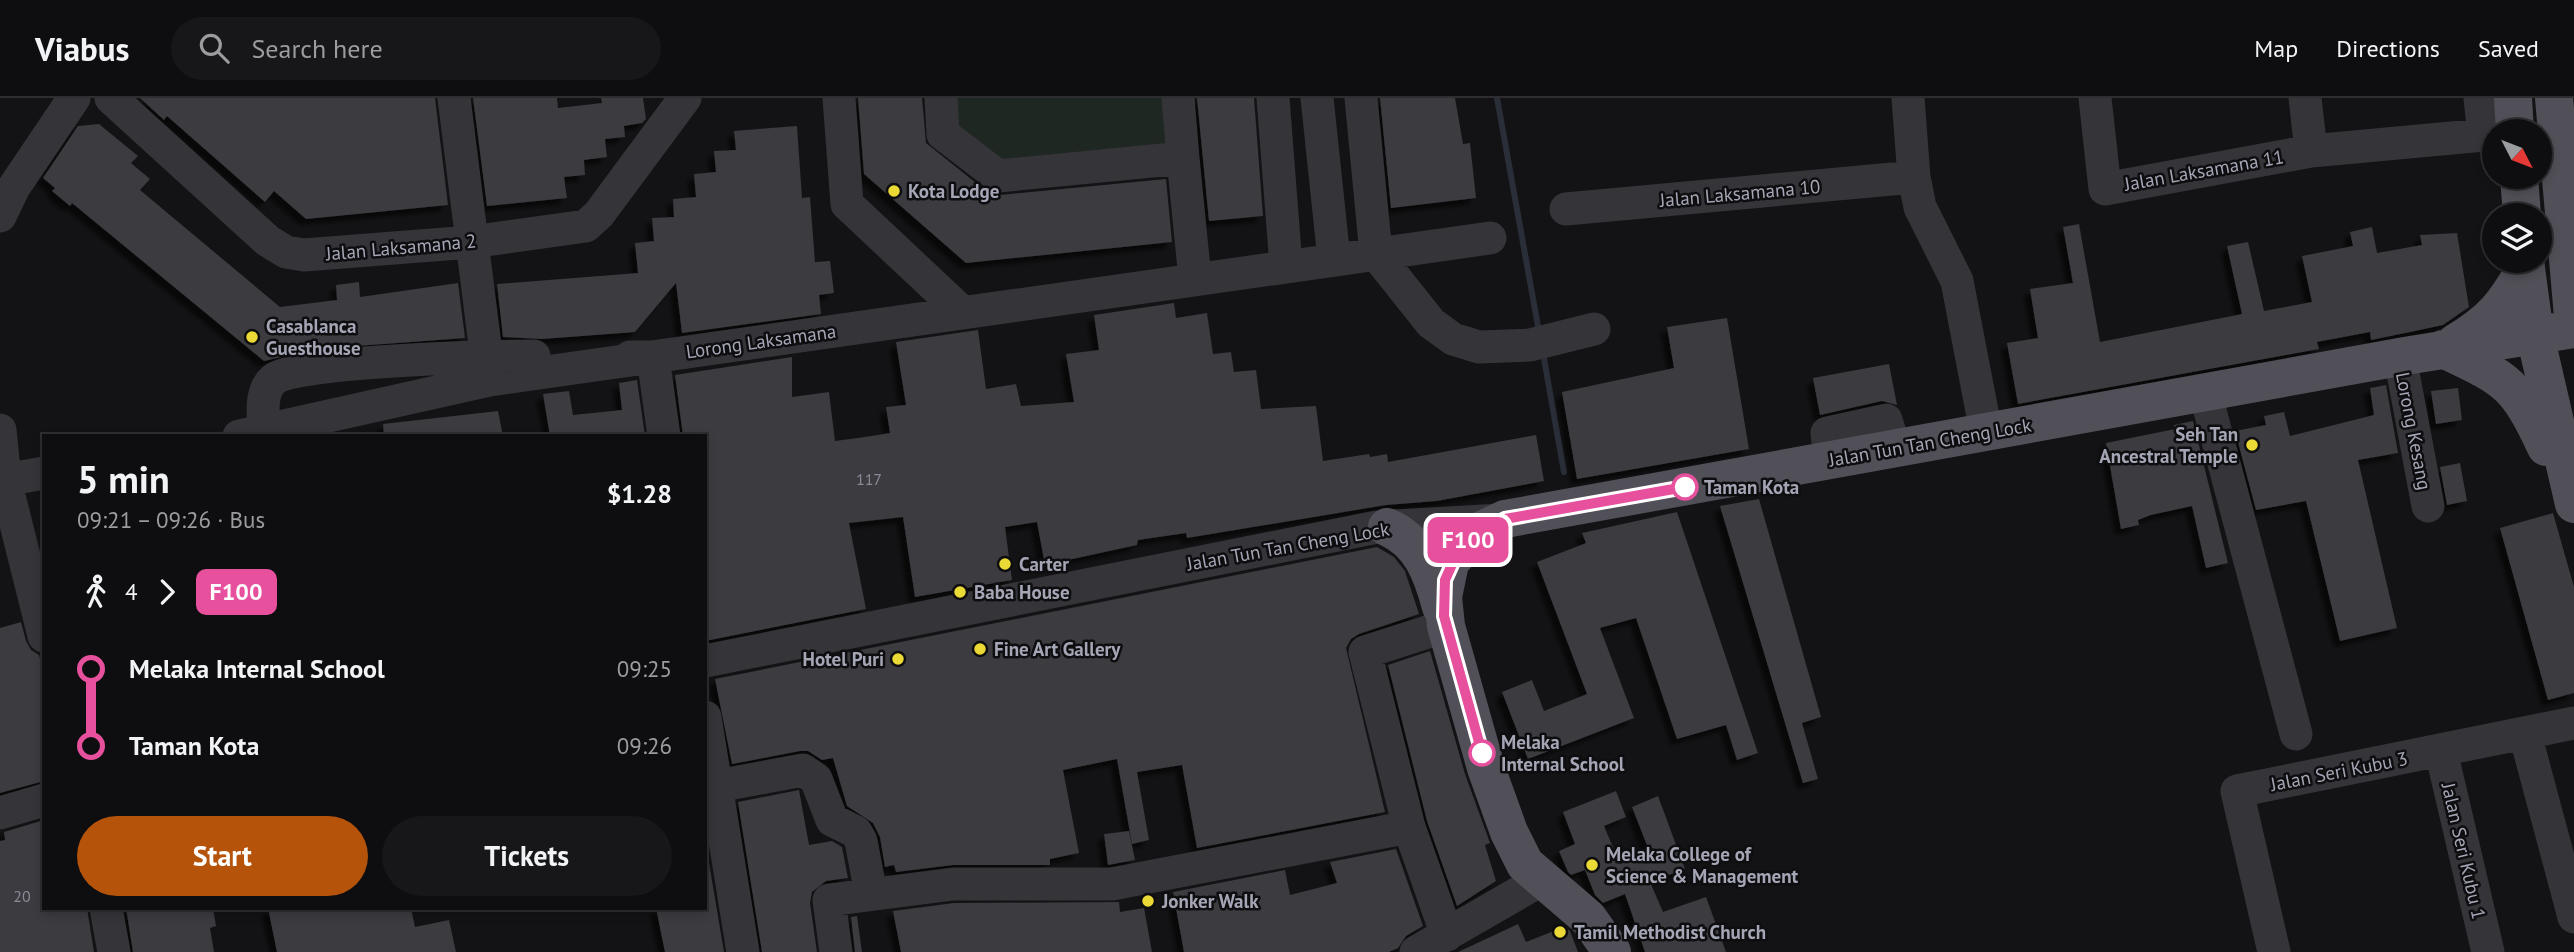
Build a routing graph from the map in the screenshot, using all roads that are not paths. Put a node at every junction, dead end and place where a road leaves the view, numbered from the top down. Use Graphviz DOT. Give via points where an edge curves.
graph roads {
  1 [pos="74,98"];
  2 [pos="111,98"];
  3 [pos="454,98"];
  4 [pos="685,98"];
  5 [pos="839,98"];
  6 [pos="941,98"];
  7 [pos="1178,98"];
  8 [pos="1273,98"];
  9 [pos="1317,98"];
  10 [pos="1361,98"];
  11 [pos="1908,98"];
  12 [pos="2095,98"];
  13 [pos="2305,98"];
  14 [pos="2480,98"];
  15 [pos="2513,98"];
  16 [pos="2554,98"];
  17 [pos="2492,119"];
  18 [pos="2505,119"];
  19 [pos="2482,135"];
  20 [pos="2311,151"];
  21 [pos="1183,158"];
  22 [pos="1914,177"];
  23 [pos="1566,209"];
  24 [pos="0,216"];
  25 [pos="1490,239"];
  26 [pos="471,242"];
  27 [pos="1376,254"];
  28 [pos="1334,260"];
  29 [pos="1286,266"];
  30 [pos="2570,267"];
  31 [pos="2520,273"];
  32 [pos="2526,273"];
  33 [pos="1195,279"];
  34 [pos="962,312"];
  35 [pos="1594,328"];
  36 [pos="2574,328"];
  37 [pos="2535,335"];
  38 [pos="2443,349"];
  39 [pos="653,357"];
  40 [pos="2400,357"];
  41 [pos="488,368"];
  42 [pos="2205,392"];
  43 [pos="0,430"];
  44 [pos="1986,432"];
  45 [pos="251,433"];
  46 [pos="664,434"];
  47 [pos="42,473"];
  48 [pos="5,480"];
  49 [pos="2574,504"];
  50 [pos="2428,506"];
  51 [pos="2574,510"];
  52 [pos="1505,519"];
  53 [pos="1387,527"];
  54 [pos="20,532"];
  55 [pos="1445,621"];
  56 [pos="42,627"];
  57 [pos="707,661"];
  58 [pos="2574,723"];
  59 [pos="707,728"];
  60 [pos="2296,734"];
  61 [pos="2525,734"];
  62 [pos="2441,751"];
  63 [pos="717,786"];
  64 [pos="42,801"];
  65 [pos="0,813"];
  66 [pos="1409,827"];
  67 [pos="1541,880"];
  68 [pos="871,894"];
  69 [pos="106,910"];
  70 [pos="2574,917"];
  71 [pos="1447,935"];
  72 [pos="114,952"];
  73 [pos="743,952"];
  74 [pos="836,952"];
  75 [pos="1416,952"];
  76 [pos="1612,952"];
  77 [pos="2274,952"];
  78 [pos="2488,952"];
  1 -- 24 [label="street" via="14,187"];
  2 -- 26 [label="street, Jalan Laksamana 2" via="286,253 304,256"];
  3 -- 26 [label="street"];
  4 -- 26 [label="street, Jalan Laksamana 2" via="586,226"];
  5 -- 34 [label="street" via="847,204"];
  6 -- 21 [label="street" via="943,134 998,176"];
  7 -- 21 [label="street"];
  8 -- 29 [label="street"];
  9 -- 28 [label="street"];
  10 -- 27 [label="street"];
  11 -- 22 [label="street"];
  12 -- 20 [label="street, Jalan Laksamana 11" via="2105,188"];
  13 -- 20 [label="street"];
  14 -- 17 [label="street"];
  15 -- 18 [label="main road"];
  16 -- 30 [label="main road"];
  19 -- 20 [label="street"];
  21 -- 33 [label="street"];
  22 -- 23 [label="street, Jalan Laksamana 10"];
  22 -- 44 [label="street" via="1928,228 1957,281"];
  25 -- 27 [label="street, Lorong Laksamana"];
  26 -- 41 [label="street"];
  27 -- 28 [label="street, Lorong Laksamana"];
  27 -- 35 [label="street" via="1431,323 1454,339 1479,347 1530,345"];
  28 -- 29 [label="street, Lorong Laksamana"];
  29 -- 33 [label="street, Lorong Laksamana"];
  30 -- 36 [label="main road"];
  31 -- 38 [label="main road" via="2498,312 2484,326"];
  32 -- 37 [label="main road"];
  33 -- 34 [label="street, Lorong Laksamana"];
  34 -- 39 [label="street, Lorong Laksamana"];
  36 -- 37 [label="main road, Jalan Tun Tan Cheng Lock"];
  37 -- 38 [label="main road, Jalan Tun Tan Cheng Lock"];
  37 -- 49 [label="main road"];
  38 -- 40 [label="main road, Jalan Tun Tan Cheng Lock"];
  38 -- 51 [label="main road" via="2493,373 2527,405"];
  39 -- 41 [label="street, Lorong Laksamana"];
  39 -- 46 [label="street"];
  40 -- 42 [label="main road, Jalan Tun Tan Cheng Lock"];
  40 -- 50 [label="street, Lorong Kesang"];
  41 -- 45 [label="street, Lorong Laksamana"];
  41 -- 45 [label="street" via="379,363 291,373 275,379 266,391"];
  42 -- 44 [label="main road, Jalan Tun Tan Cheng Lock"];
  42 -- 60 [label="street"];
  43 -- 48 [label="street"];
  44 -- 52 [label="main road, Jalan Tun Tan Cheng Lock"];
  47 -- 48 [label="street"];
  48 -- 54 [label="street"];
  52 -- 53 [label="street, Jalan Tun Tan Cheng Lock"];
  52 -- 55 [label="main road" via="1473,534 1455,556 1445,580"];
  53 -- 55 [label="main road" via="1410,540 1420,552"];
  53 -- 57 [label="street, Jalan Tun Tan Cheng Lock" via="1133,573"];
  54 -- 56 [label="street"];
  55 -- 66 [label="street" via="1365,652"];
  55 -- 67 [label="main road" via="1509,832 1525,864"];
  58 -- 61 [label="street, Jalan Seri Kubu 3"];
  59 -- 63 [label="street"];
  61 -- 62 [label="street, Jalan Seri Kubu 3"];
  61 -- 70 [label="street"];
  62 -- 77 [label="street, Jalan Seri Kubu 3" via="2237,791"];
  62 -- 78 [label="street, Jalan Seri Kubu 1"];
  63 -- 68 [label="street" via="803,770 816,779 832,820 856,832 861,841"];
  63 -- 73 [label="street"];
  64 -- 65 [label="street"];
  66 -- 68 [label="street" via="1112,884 953,884"];
  66 -- 71 [label="street"];
  67 -- 71 [label="street"];
  67 -- 76 [label="main road" via="1588,918"];
  68 -- 74 [label="street" via="829,900"];
  69 -- 72 [label="street"];
  71 -- 75 [label="street"];
}
